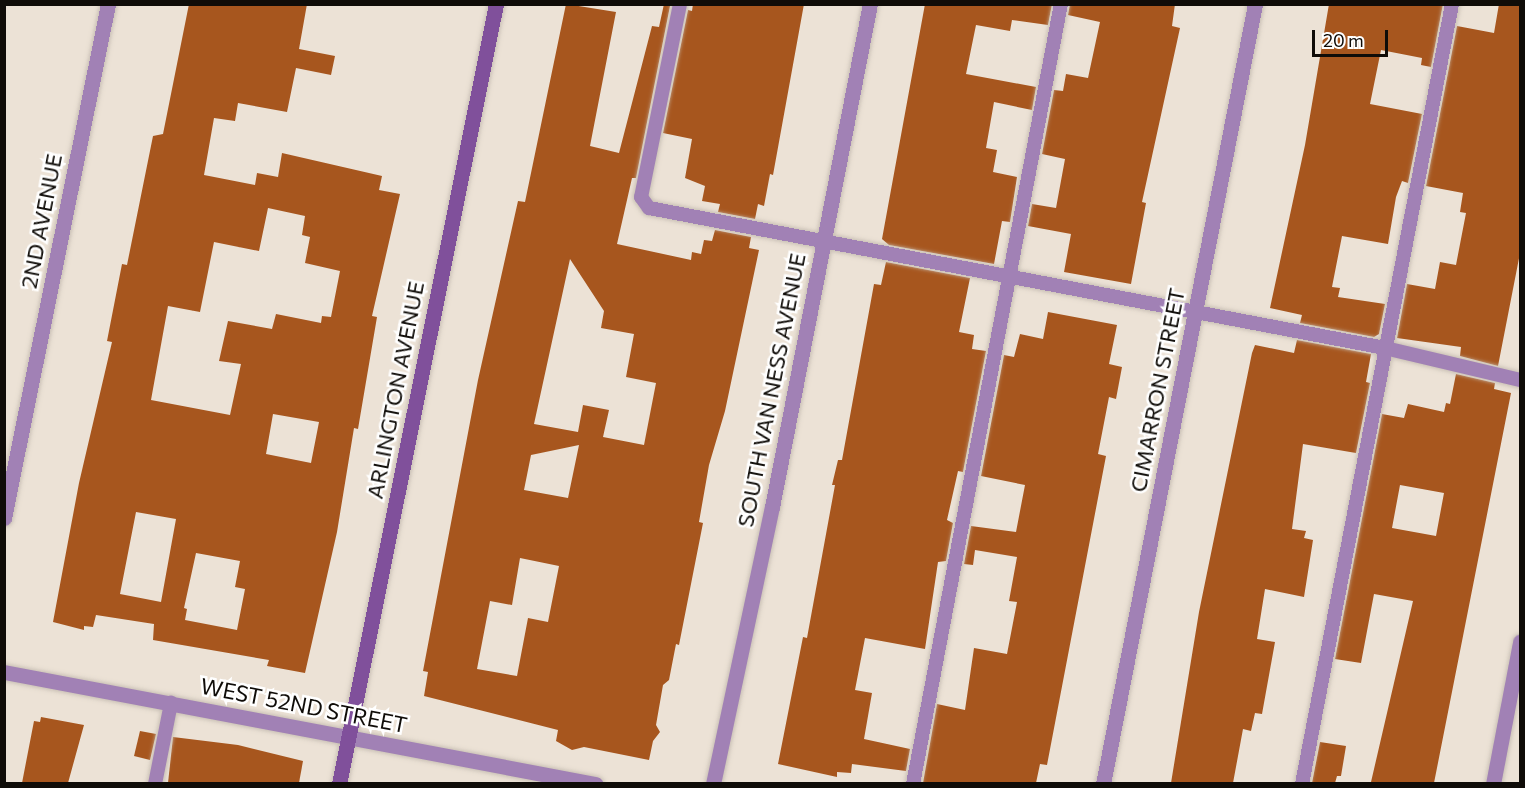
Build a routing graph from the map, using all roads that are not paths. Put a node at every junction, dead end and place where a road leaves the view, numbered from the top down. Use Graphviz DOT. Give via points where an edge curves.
graph roads {
  1 [pos="108,4"];
  2 [pos="496,4"];
  3 [pos="680,4"];
  4 [pos="870,4"];
  5 [pos="1061,4"];
  6 [pos="1255,4"];
  7 [pos="1452,4"];
  8 [pos="824,242"];
  9 [pos="1007,278"];
  10 [pos="1195,313"];
  11 [pos="1384,348"];
  12 [pos="1521,380"];
  13 [pos="4,518"];
  14 [pos="1521,642"];
  15 [pos="4,672"];
  16 [pos="171,703"];
  17 [pos="348,736"];
  18 [pos="154,783"];
  19 [pos="339,783"];
  20 [pos="595,783"];
  21 [pos="713,783"];
  22 [pos="913,783"];
  23 [pos="1103,783"];
  24 [pos="1302,783"];
  25 [pos="1493,783"];
  1 -- 13 [label="street, 2ND AVENUE"];
  2 -- 17 [label="main road, ARLINGTON AVENUE"];
  3 -- 8 [label="lane" via="642,202 648,208"];
  4 -- 8 [label="street, SOUTH VAN NESS AVENUE"];
  5 -- 9 [label="lane"];
  6 -- 10 [label="street, CIMARRON STREET"];
  7 -- 11 [label="lane"];
  8 -- 9 [label="lane"];
  8 -- 21 [label="street, SOUTH VAN NESS AVENUE"];
  9 -- 10 [label="lane"];
  9 -- 22 [label="lane"];
  10 -- 11 [label="lane"];
  10 -- 23 [label="street, CIMARRON STREET"];
  11 -- 12 [label="lane"];
  11 -- 24 [label="lane"];
  14 -- 25 [label="street"];
  15 -- 16 [label="street, WEST 52ND STREET"];
  16 -- 17 [label="street, WEST 52ND STREET"];
  16 -- 18 [label="lane"];
  17 -- 19 [label="main road, ARLINGTON AVENUE"];
  17 -- 20 [label="street, WEST 52ND STREET"];
}
